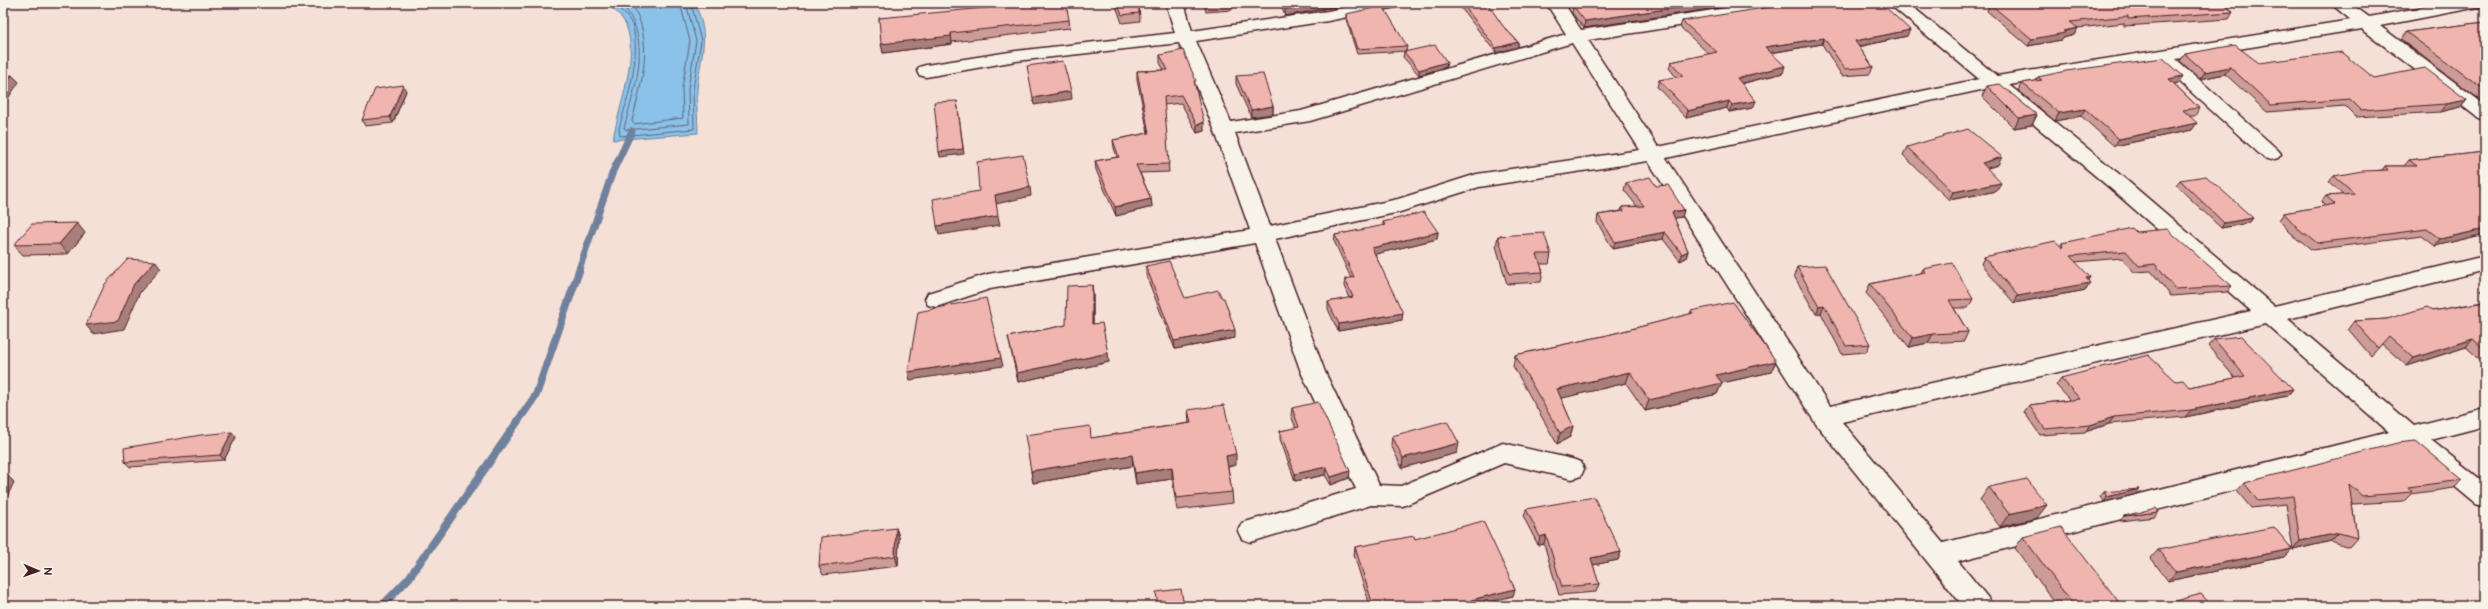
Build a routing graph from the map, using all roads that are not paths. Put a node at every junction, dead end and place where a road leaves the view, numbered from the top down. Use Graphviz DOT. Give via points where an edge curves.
graph roads {
  1 [pos="1175,3"];
  2 [pos="1390,3"];
  3 [pos="1556,3"];
  4 [pos="1795,3"];
  5 [pos="1897,3"];
  6 [pos="2339,3"];
  7 [pos="2473,3"];
  8 [pos="2368,23"];
  9 [pos="1577,36"];
  10 [pos="1185,37"];
  11 [pos="2161,55"];
  12 [pos="926,71"];
  13 [pos="1993,82"];
  14 [pos="2485,114"];
  15 [pos="1224,129"];
  16 [pos="1654,154"];
  17 [pos="2271,154"];
  18 [pos="1262,235"];
  19 [pos="2485,263"];
  20 [pos="936,299"];
  21 [pos="2270,315"];
  22 [pos="1824,416"];
  23 [pos="2485,417"];
  24 [pos="2411,437"];
  25 [pos="1572,469"];
  26 [pos="1371,495"];
  27 [pos="2485,497"];
  28 [pos="1251,531"];
  29 [pos="1936,556"];
  30 [pos="1979,606"];
  1 -- 10 [label="street"];
  2 -- 10 [label="street" via="1328,16"];
  3 -- 9 [label="street"];
  4 -- 9 [label="street"];
  5 -- 13 [label="street"];
  6 -- 8 [label="street"];
  7 -- 8 [label="street"];
  8 -- 11 [label="street"];
  8 -- 14 [label="street"];
  9 -- 15 [label="street" via="1303,117"];
  9 -- 16 [label="street"];
  10 -- 12 [label="street" via="1016,56"];
  10 -- 15 [label="street"];
  11 -- 13 [label="street"];
  11 -- 17 [label="street"];
  13 -- 16 [label="street"];
  13 -- 21 [label="street" via="2117,183"];
  15 -- 18 [label="street"];
  16 -- 18 [label="street" via="1477,181 1400,205"];
  16 -- 22 [label="street"];
  18 -- 20 [label="street" via="988,282"];
  18 -- 26 [label="street" via="1313,372"];
  19 -- 21 [label="street"];
  21 -- 22 [label="street"];
  21 -- 24 [label="street"];
  22 -- 29 [label="street"];
  23 -- 24 [label="street"];
  24 -- 27 [label="street"];
  24 -- 29 [label="street"];
  25 -- 26 [label="street" via="1503,453 1403,496"];
  26 -- 28 [label="street"];
  29 -- 30 [label="street"];
}
